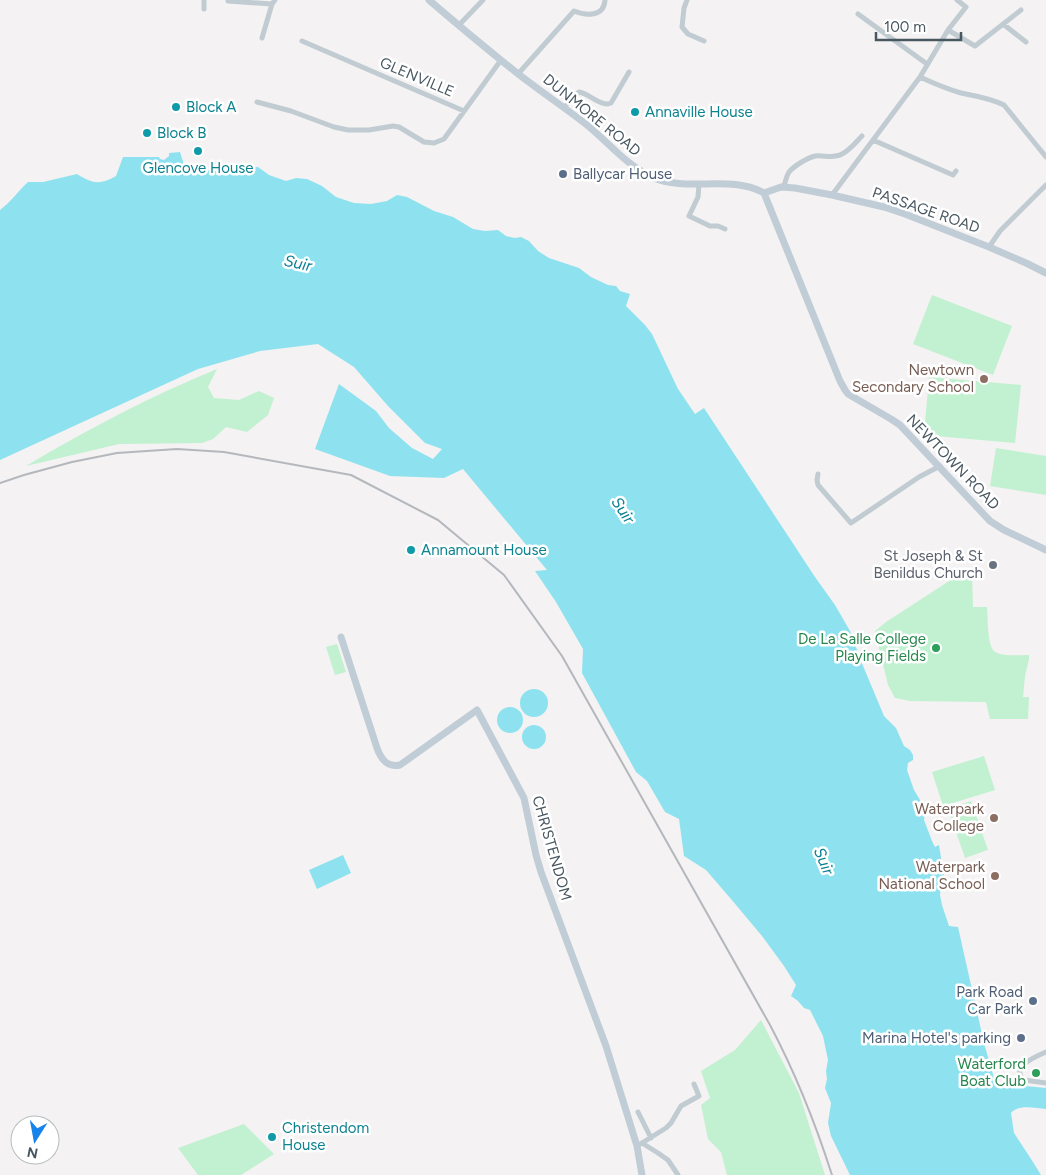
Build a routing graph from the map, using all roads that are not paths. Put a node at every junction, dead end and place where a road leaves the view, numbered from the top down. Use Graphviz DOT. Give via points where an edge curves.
graph roads {
  1 [pos="204,0"];
  2 [pos="429,0"];
  3 [pos="484,0"];
  4 [pos="605,0"];
  5 [pos="686,0"];
  6 [pos="957,0"];
  7 [pos="971,0"];
  8 [pos="228,1"];
  9 [pos="273,2"];
  10 [pos="966,7"];
  11 [pos="204,9"];
  12 [pos="1021,10"];
  13 [pos="858,14"];
  14 [pos="1003,24"];
  15 [pos="459,25"];
  16 [pos="948,30"];
  17 [pos="262,38"];
  18 [pos="302,41"];
  19 [pos="704,41"];
  20 [pos="1026,42"];
  21 [pos="501,60"];
  22 [pos="928,64"];
  23 [pos="629,72"];
  24 [pos="518,74"];
  25 [pos="920,77"];
  26 [pos="257,102"];
  27 [pos="564,108"];
  28 [pos="464,111"];
  29 [pos="862,136"];
  30 [pos="873,140"];
  31 [pos="1046,157"];
  32 [pos="956,171"];
  33 [pos="699,184"];
  34 [pos="1046,185"];
  35 [pos="784,187"];
  36 [pos="764,193"];
  37 [pos="832,195"];
  38 [pos="726,230"];
  39 [pos="989,247"];
  40 [pos="1046,273"];
  41 [pos="940,466"];
  42 [pos="818,474"];
  43 [pos="1046,550"];
  44 [pos="340,638"];
  45 [pos="1046,1052"];
  46 [pos="1046,1083"];
  47 [pos="694,1084"];
  48 [pos="638,1112"];
  49 [pos="651,1138"];
  50 [pos="639,1144"];
  51 [pos="642,1175"];
  52 [pos="678,1175"];
  1 -- 11 [label="street"];
  2 -- 15 [label="main road, DUNMORE ROAD"];
  3 -- 15 [label="street"];
  4 -- 24 [label="street" via="604,6 596,13 574,12"];
  5 -- 19 [label="street" via="682,27 688,34"];
  6 -- 10 [label="street"];
  7 -- 10 [label="street"];
  8 -- 9 [label="street"];
  9 -- 17 [label="street"];
  10 -- 16 [label="street"];
  12 -- 14 [label="street"];
  13 -- 22 [label="street"];
  14 -- 16 [label="street" via="975,46"];
  14 -- 20 [label="street"];
  15 -- 21 [label="main road, DUNMORE ROAD"];
  16 -- 22 [label="street"];
  18 -- 28 [label="street, GLENVILLE"];
  21 -- 24 [label="main road, DUNMORE ROAD"];
  21 -- 28 [label="street, GLENVILLE"];
  22 -- 25 [label="street"];
  23 -- 27 [label="street" via="608,104 601,104 580,92"];
  24 -- 27 [label="main road, DUNMORE ROAD"];
  25 -- 30 [label="street"];
  25 -- 31 [label="street" via="1004,105"];
  26 -- 28 [label="street" via="348,130 399,127 424,142 434,143 444,139"];
  27 -- 33 [label="main road, DUNMORE ROAD" via="626,161 644,172 667,182"];
  29 -- 35 [label="street" via="842,155 815,156 795,167 789,172"];
  30 -- 32 [label="street" via="952,175"];
  30 -- 37 [label="street"];
  33 -- 36 [label="main road, DUNMORE ROAD" via="738,184"];
  33 -- 38 [label="street" via="698,197 689,216"];
  34 -- 39 [label="street" via="1000,230"];
  35 -- 36 [label="main road, PASSAGE ROAD"];
  35 -- 37 [label="main road, PASSAGE ROAD"];
  36 -- 41 [label="main road, NEWTOWN ROAD" via="844,388 854,398 897,423"];
  37 -- 39 [label="main road, PASSAGE ROAD" via="898,212"];
  39 -- 40 [label="main road, PASSAGE ROAD"];
  41 -- 42 [label="street" via="851,523 818,485"];
  41 -- 43 [label="main road, NEWTOWN ROAD" via="993,523"];
  44 -- 50 [label="main road, CHRISTENDOM" via="377,748 386,764 400,764 477,710 524,798 541,872"];
  45 -- 46 [label="street" via="1027,1062 1020,1070 1020,1077 1024,1080"];
  47 -- 49 [label="street" via="699,1096 681,1106 671,1123"];
  48 -- 49 [label="street"];
  49 -- 50 [label="street"];
  50 -- 51 [label="main road, CHRISTENDOM"];
  50 -- 52 [label="street" via="668,1160"];
}
